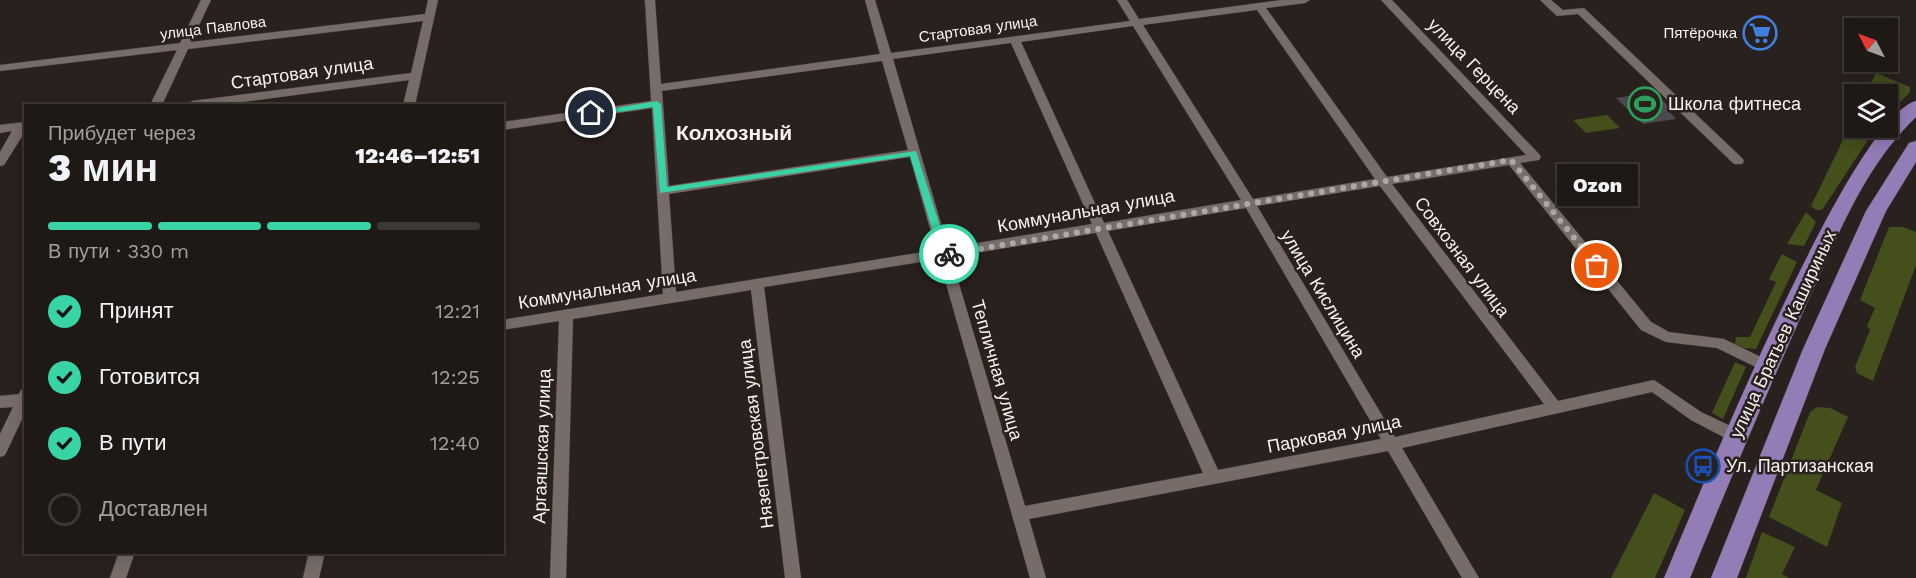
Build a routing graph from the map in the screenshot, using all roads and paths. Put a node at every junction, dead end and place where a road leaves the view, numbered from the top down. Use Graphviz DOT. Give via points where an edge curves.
graph roads {
  1 [pos="206,0"];
  2 [pos="433,0"];
  3 [pos="650,0"];
  4 [pos="870,0"];
  5 [pos="1122,0"];
  6 [pos="1305,0"];
  7 [pos="1402,0"];
  8 [pos="1545,0"];
  9 [pos="1387,1"];
  10 [pos="1260,7"];
  11 [pos="429,18"];
  12 [pos="1134,23"];
  13 [pos="1015,40"];
  14 [pos="185,47"];
  15 [pos="886,57"];
  16 [pos="0,69"];
  17 [pos="416,76"];
  18 [pos="656,88"];
  19 [pos="281,99"];
  20 [pos="156,104"];
  21 [pos="207,104"];
  22 [pos="409,104"];
  23 [pos="657,104"];
  24 [pos="1916,107"];
  25 [pos="23,126"];
  26 [pos="504,126"];
  27 [pos="0,129"];
  28 [pos="1916,147"];
  29 [pos="913,153"];
  30 [pos="1535,157"];
  31 [pos="1511,160"];
  32 [pos="1738,161"];
  33 [pos="0,162"];
  34 [pos="1383,181"];
  35 [pos="663,191"];
  36 [pos="1248,202"];
  37 [pos="1099,228"];
  38 [pos="945,255"];
  39 [pos="757,285"];
  40 [pos="670,298"];
  41 [pos="566,316"];
  42 [pos="504,325"];
  43 [pos="1766,366"];
  44 [pos="24,397"];
  45 [pos="24,399"];
  46 [pos="0,402"];
  47 [pos="1556,409"];
  48 [pos="1736,436"];
  49 [pos="1391,444"];
  50 [pos="0,450"];
  51 [pos="1213,477"];
  52 [pos="1019,514"];
  53 [pos="126,554"];
  54 [pos="316,554"];
  55 [pos="118,578"];
  56 [pos="311,578"];
  57 [pos="558,578"];
  58 [pos="793,578"];
  59 [pos="1038,578"];
  60 [pos="1471,578"];
  61 [pos="1677,578"];
  62 [pos="1724,578"];
  1 -- 14 [label="street"];
  2 -- 11 [label="street"];
  3 -- 18 [label="street"];
  4 -- 15 [label="street, Тепличная улица"];
  5 -- 12 [label="street, улица Кислицина"];
  6 -- 10 [label="street, Стартовая улица"];
  7 -- 9 [label="street"];
  8 -- 32 [label="street" via="1561,14 1580,10"];
  9 -- 30 [label="street, улица Герцена"];
  10 -- 12 [label="street, Стартовая улица"];
  10 -- 34 [label="street, Совхозная улица"];
  11 -- 14 [label="street, улица Павлова"];
  11 -- 17 [label="street"];
  12 -- 13 [label="street, Стартовая улица"];
  12 -- 36 [label="street, улица Кислицина"];
  13 -- 15 [label="street, Стартовая улица"];
  13 -- 37 [label="street"];
  14 -- 16 [label="street, улица Павлова"];
  14 -- 20 [label="street"];
  15 -- 18 [label="street, Стартовая улица"];
  15 -- 29 [label="street, Тепличная улица"];
  17 -- 19 [label="street, Стартовая улица"];
  17 -- 22 [label="street"];
  18 -- 23 [label="street"];
  19 -- 21 [label="street, Стартовая улица"];
  23 -- 26 [label="street"];
  23 -- 35 [label="street"];
  24 -- 43 [label="main road, улица Братьев Кашириных" via="1889,135 1845,199"];
  25 -- 27 [label="street"];
  25 -- 33 [label="street"];
  28 -- 62 [label="main road, улица Братьев Кашириных" via="1875,211 1823,328"];
  29 -- 35 [label="street"];
  29 -- 38 [label="street, Тепличная улица"];
  30 -- 31 [label="street, Коммунальная улица"];
  31 -- 34 [label="street, Коммунальная улица"];
  31 -- 43 [label="street" via="1646,326 1666,337 1719,343"];
  34 -- 36 [label="street, Коммунальная улица"];
  34 -- 47 [label="street, Совхозная улица"];
  35 -- 40 [label="street"];
  36 -- 37 [label="street, Коммунальная улица"];
  36 -- 49 [label="street, улица Кислицина"];
  37 -- 38 [label="street, Коммунальная улица"];
  37 -- 51 [label="street"];
  38 -- 39 [label="street, Коммунальная улица"];
  38 -- 52 [label="street, Тепличная улица"];
  39 -- 40 [label="street, Коммунальная улица"];
  39 -- 58 [label="street, Нязепетровская улица"];
  40 -- 41 [label="street, Коммунальная улица"];
  41 -- 42 [label="street, Коммунальная улица"];
  41 -- 57 [label="street, Аргаяшская улица"];
  43 -- 48 [label="main road, улица Братьев Кашириных"];
  44 -- 46 [label="street"];
  45 -- 50 [label="street"];
  47 -- 48 [label="street, Парковая улица" via="1654,386 1696,416"];
  47 -- 49 [label="street, Парковая улица"];
  48 -- 61 [label="main road, улица Братьев Кашириных"];
  49 -- 51 [label="street, Парковая улица"];
  49 -- 60 [label="street, улица Кислицина"];
  51 -- 52 [label="street, Парковая улица"];
  52 -- 59 [label="street, Тепличная улица"];
  53 -- 55 [label="street"];
  54 -- 56 [label="street"];
}
